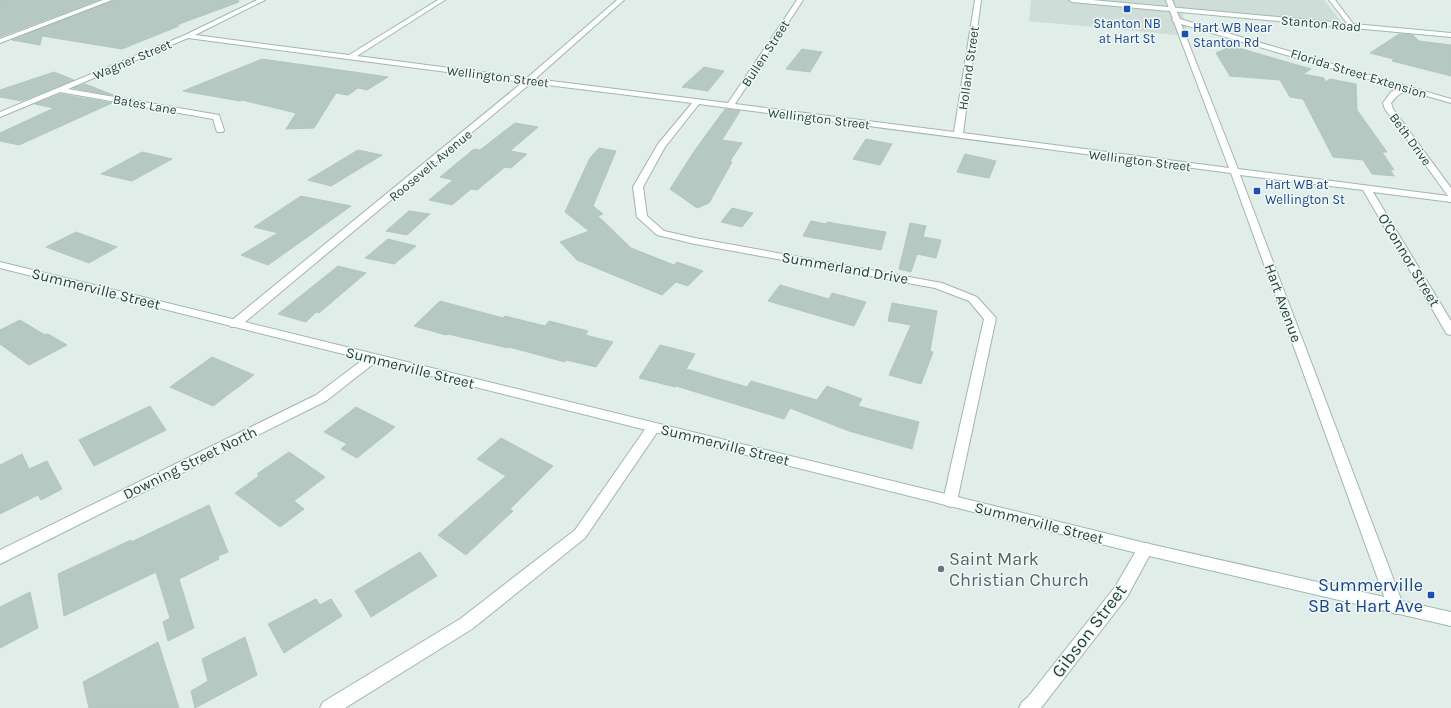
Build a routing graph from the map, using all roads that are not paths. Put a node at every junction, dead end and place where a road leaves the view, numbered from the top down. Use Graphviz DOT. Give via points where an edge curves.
graph roads {
  1 [pos="109,0"];
  2 [pos="262,0"];
  3 [pos="442,0"];
  4 [pos="621,0"];
  5 [pos="800,0"];
  6 [pos="978,0"];
  7 [pos="1072,0"];
  8 [pos="1332,0"];
  9 [pos="1172,10"];
  10 [pos="1352,26"];
  11 [pos="1451,35"];
  12 [pos="187,36"];
  13 [pos="0,41"];
  14 [pos="350,57"];
  15 [pos="530,81"];
  16 [pos="1406,87"];
  17 [pos="60,90"];
  18 [pos="1451,100"];
  19 [pos="697,102"];
  20 [pos="730,106"];
  21 [pos="0,115"];
  22 [pos="220,130"];
  23 [pos="958,136"];
  24 [pos="1235,172"];
  25 [pos="1366,188"];
  26 [pos="1451,194"];
  27 [pos="1451,199"];
  28 [pos="0,265"];
  29 [pos="234,324"];
  30 [pos="1451,331"];
  31 [pos="373,358"];
  32 [pos="653,428"];
  33 [pos="950,501"];
  34 [pos="1145,549"];
  35 [pos="0,557"];
  36 [pos="1396,607"];
  37 [pos="1451,619"];
  38 [pos="329,708"];
  39 [pos="1028,708"];
  1 -- 13 [label="street"];
  2 -- 12 [label="street, Wagner Street"];
  3 -- 14 [label="street"];
  4 -- 15 [label="street, Roosevelt Avenue"];
  5 -- 20 [label="street, Bullen Street"];
  6 -- 23 [label="street, Holland Street"];
  7 -- 9 [label="street, Stanton Road"];
  8 -- 10 [label="street"];
  9 -- 10 [label="street, Stanton Road"];
  9 -- 16 [label="street, Florida Street Extension"];
  9 -- 24 [label="street, Hart Avenue"];
  10 -- 11 [label="street, Stanton Road"];
  12 -- 14 [label="street, Wellington Street"];
  12 -- 17 [label="street, Wagner Street"];
  14 -- 15 [label="street, Wellington Street"];
  15 -- 19 [label="street, Wellington Street"];
  15 -- 29 [label="street, Roosevelt Avenue"];
  16 -- 18 [label="street, Florida Street Extension"];
  16 -- 26 [label="street, Beth Drive" via="1394,94 1387,103 1389,109"];
  17 -- 21 [label="street, Wagner Street"];
  17 -- 22 [label="street, Bates Lane" via="216,117"];
  19 -- 20 [label="street, Wellington Street"];
  19 -- 33 [label="street, Summerland Drive" via="661,146 638,187 642,217 661,233 938,285 973,299 990,318"];
  20 -- 23 [label="street, Wellington Street"];
  23 -- 24 [label="street, Wellington Street"];
  24 -- 25 [label="street, Wellington Street"];
  24 -- 36 [label="street, Hart Avenue"];
  25 -- 27 [label="street, Wellington Street"];
  25 -- 30 [label="street, O'Connor Street"];
  28 -- 29 [label="street, Summerville Street"];
  29 -- 31 [label="street, Summerville Street"];
  31 -- 32 [label="street, Summerville Street"];
  31 -- 35 [label="street, Downing Street North" via="321,398"];
  32 -- 33 [label="street, Summerville Street"];
  32 -- 38 [label="street" via="580,534 466,624"];
  33 -- 34 [label="street, Summerville Street"];
  34 -- 36 [label="street, Summerville Street"];
  34 -- 39 [label="street, Gibson Street" via="1121,592"];
  36 -- 37 [label="street, Summerville Street"];
}
